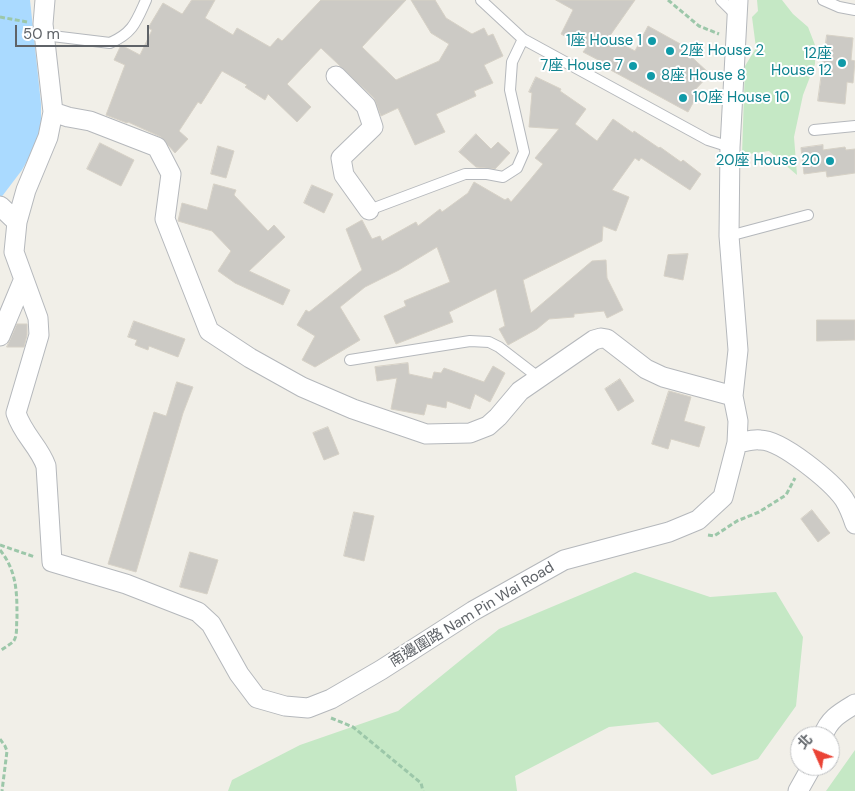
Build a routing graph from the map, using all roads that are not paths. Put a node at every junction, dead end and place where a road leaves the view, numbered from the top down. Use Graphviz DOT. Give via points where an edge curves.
graph roads {
  1 [pos="45,0"];
  2 [pos="146,0"];
  3 [pos="481,0"];
  4 [pos="721,0"];
  5 [pos="823,0"];
  6 [pos="738,8"];
  7 [pos="855,10"];
  8 [pos="43,30"];
  9 [pos="523,39"];
  10 [pos="336,76"];
  11 [pos="53,112"];
  12 [pos="855,126"];
  13 [pos="814,130"];
  14 [pos="730,147"];
  15 [pos="369,210"];
  16 [pos="7,213"];
  17 [pos="808,215"];
  18 [pos="729,236"];
  19 [pos="24,281"];
  20 [pos="0,336"];
  21 [pos="350,360"];
  22 [pos="538,378"];
  23 [pos="733,396"];
  24 [pos="737,443"];
  25 [pos="855,524"];
  26 [pos="855,704"];
  27 [pos="827,726"];
  28 [pos="806,776"];
  29 [pos="798,791"];
  1 -- 8 [label="street"];
  2 -- 8 [label="lane" via="134,26 110,43"];
  3 -- 9 [label="lane"];
  4 -- 6 [label="lane"];
  5 -- 7 [label="lane"];
  6 -- 14 [label="street, 南邊圍路 Nam Pin Wai Road"];
  8 -- 11 [label="street"];
  9 -- 14 [label="lane" via="708,140"];
  9 -- 15 [label="lane" via="512,62 510,90 524,152 517,168 503,177 465,174"];
  10 -- 15 [label="street" via="366,106 373,127 341,158 344,175"];
  11 -- 16 [label="street" via="48,137 26,190"];
  11 -- 22 [label="street" via="90,121 157,147 171,174 165,219 209,331 302,387 426,434 470,433 488,426 520,391"];
  12 -- 13 [label="lane"];
  14 -- 18 [label="street, 南邊圍路 Nam Pin Wai Road"];
  16 -- 19 [label="street" via="14,252"];
  17 -- 18 [label="lane"];
  18 -- 23 [label="street, 南邊圍路 Nam Pin Wai Road" via="738,350"];
  19 -- 20 [label="street"];
  19 -- 24 [label="street, 南邊圍路 Nam Pin Wai Road" via="38,318 39,335 16,413 20,426 46,466 52,562 126,584 198,612 212,624 239,674 257,698 285,706 308,708 331,699 564,560 669,532 698,520 723,496"];
  21 -- 22 [label="lane" via="470,341 489,342 509,353"];
  22 -- 23 [label="street" via="601,338 663,377"];
  23 -- 24 [label="street, 南邊圍路 Nam Pin Wai Road" via="738,421"];
  24 -- 25 [label="street" via="761,440 780,446 804,462 840,494"];
  26 -- 27 [label="street" via="835,716"];
  28 -- 29 [label="street"];
}
